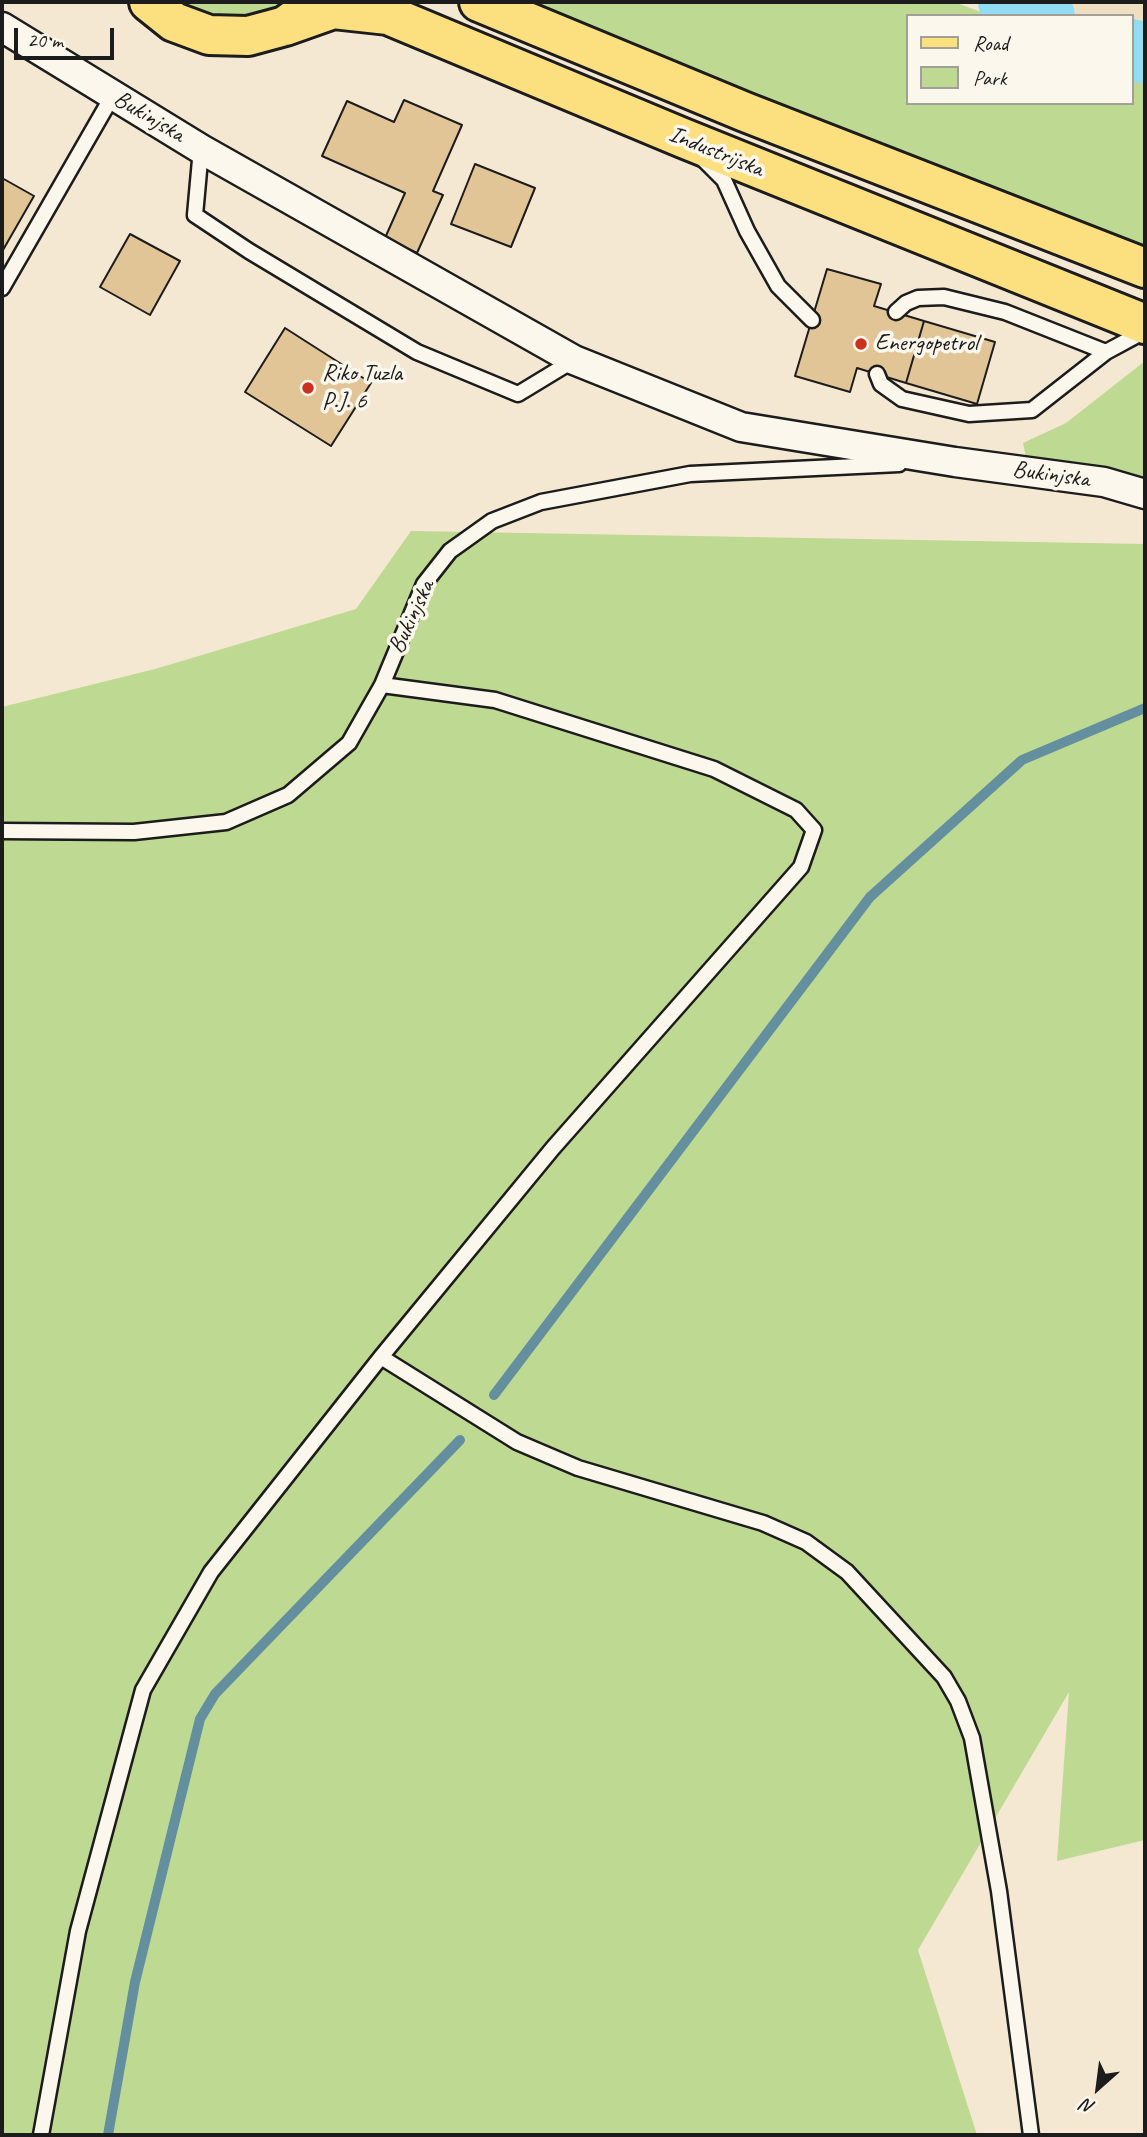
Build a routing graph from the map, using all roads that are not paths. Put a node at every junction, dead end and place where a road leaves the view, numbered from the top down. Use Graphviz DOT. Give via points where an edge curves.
graph roads {
  1 [pos="149,2"];
  2 [pos="317,2"];
  3 [pos="478,2"];
  4 [pos="285,26"];
  5 [pos="2,27"];
  6 [pos="113,95"];
  7 [pos="682,138"];
  8 [pos="201,149"];
  9 [pos="1145,268"];
  10 [pos="2,288"];
  11 [pos="896,312"];
  12 [pos="812,320"];
  13 [pos="1145,324"];
  14 [pos="1145,331"];
  15 [pos="1106,352"];
  16 [pos="574,360"];
  17 [pos="877,374"];
  18 [pos="955,462"];
  19 [pos="1145,494"];
  20 [pos="382,685"];
  21 [pos="2,831"];
  22 [pos="381,1357"];
  23 [pos="41,2135"];
  24 [pos="1031,2135"];
  1 -- 4 [label="main road, Industrijska" via="174,22 209,35 248,36"];
  2 -- 4 [label="main road"];
  3 -- 9 [label="main road, Industrijska"];
  4 -- 7 [label="main road, Industrijska" via="333,9 388,15"];
  5 -- 6 [label="street, Bukinjska"];
  6 -- 8 [label="street, Bukinjska"];
  6 -- 10 [label="lane"];
  7 -- 12 [label="lane" via="724,180 778,286"];
  7 -- 13 [label="main road, Industrijska"];
  8 -- 16 [label="street, Bukinjska"];
  8 -- 16 [label="lane" via="195,215 417,352 518,394"];
  11 -- 15 [label="lane" via="918,298 944,297 1005,312"];
  14 -- 15 [label="lane"];
  15 -- 17 [label="lane" via="1032,410 969,414 902,399 881,384"];
  16 -- 18 [label="street, Bukinjska" via="741,426"];
  18 -- 19 [label="street, Bukinjska" via="1104,482"];
  18 -- 20 [label="lane, Bukinjska" via="690,474 541,502 492,521 450,551 424,584"];
  20 -- 21 [label="lane, Bukinjska" via="349,743 288,794 226,822 134,832"];
  20 -- 22 [label="lane" via="495,700 715,769 796,810 814,830 801,867 553,1148"];
  22 -- 23 [label="lane" via="211,1572 143,1690 78,1931"];
  22 -- 24 [label="lane" via="517,1442 578,1468 764,1523 806,1542 847,1572 944,1677 972,1738 999,1891"];
}
